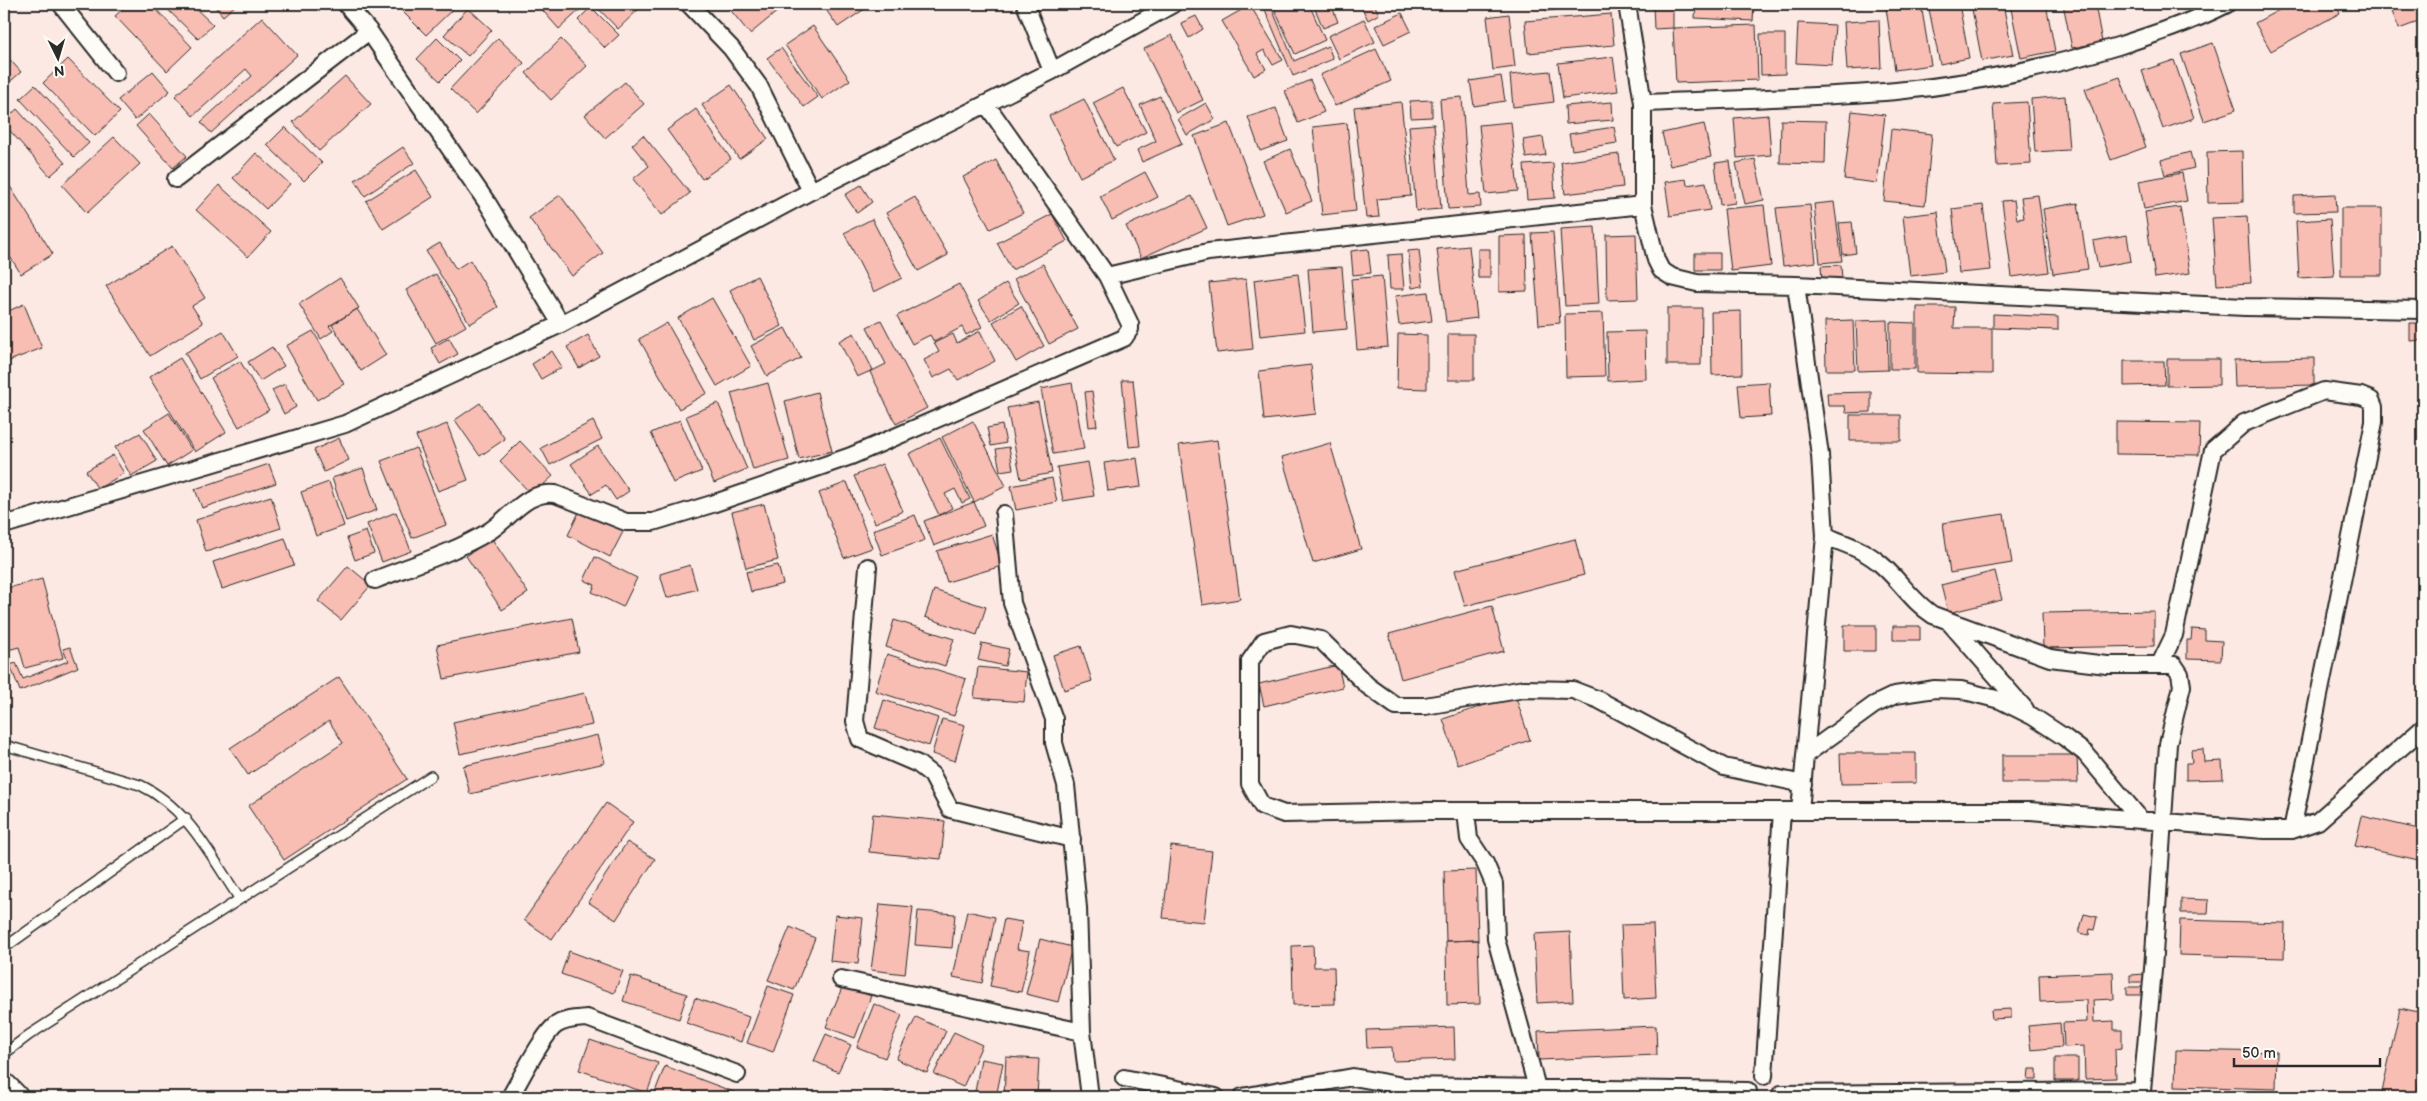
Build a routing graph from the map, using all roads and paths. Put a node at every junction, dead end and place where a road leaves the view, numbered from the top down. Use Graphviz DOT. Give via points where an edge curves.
graph roads {
  1 [pos="62,4"];
  2 [pos="346,4"];
  3 [pos="689,4"];
  4 [pos="1025,4"];
  5 [pos="1172,4"];
  6 [pos="1627,4"];
  7 [pos="2227,4"];
  8 [pos="369,31"];
  9 [pos="1052,71"];
  10 [pos="116,74"];
  11 [pos="1643,103"];
  12 [pos="986,104"];
  13 [pos="176,179"];
  14 [pos="811,191"];
  15 [pos="1643,205"];
  16 [pos="1107,276"];
  17 [pos="1796,285"];
  18 [pos="2423,310"];
  19 [pos="561,324"];
  20 [pos="1004,514"];
  21 [pos="4,526"];
  22 [pos="1825,536"];
  23 [pos="868,567"];
  24 [pos="375,580"];
  25 [pos="1948,620"];
  26 [pos="2160,664"];
  27 [pos="2032,716"];
  28 [pos="2423,728"];
  29 [pos="4,745"];
  30 [pos="1805,755"];
  31 [pos="431,776"];
  32 [pos="1803,784"];
  33 [pos="1466,811"];
  34 [pos="1782,811"];
  35 [pos="1800,811"];
  36 [pos="186,818"];
  37 [pos="2142,820"];
  38 [pos="2164,822"];
  39 [pos="2292,830"];
  40 [pos="1072,840"];
  41 [pos="239,898"];
  42 [pos="4,948"];
  43 [pos="841,979"];
  44 [pos="1082,1032"];
  45 [pos="4,1054"];
  46 [pos="737,1074"];
  47 [pos="1764,1076"];
  48 [pos="1124,1078"];
  49 [pos="4,1087"];
  50 [pos="1537,1088"];
  51 [pos="1749,1094"];
  52 [pos="1781,1096"];
  53 [pos="14,1097"];
  54 [pos="510,1097"];
  55 [pos="1090,1097"];
  56 [pos="1216,1097"];
  57 [pos="1242,1097"];
  1 -- 10 [label="street"];
  2 -- 8 [label="street"];
  3 -- 14 [label="street" via="731,48 759,86"];
  4 -- 9 [label="street"];
  5 -- 9 [label="street"];
  6 -- 11 [label="street"];
  7 -- 11 [label="street" via="2200,18 2129,43 1991,77 1896,90"];
  8 -- 13 [label="street"];
  8 -- 19 [label="street" via="488,204"];
  9 -- 12 [label="street"];
  11 -- 15 [label="street"];
  12 -- 14 [label="street"];
  12 -- 16 [label="street"];
  14 -- 19 [label="street"];
  15 -- 16 [label="street" via="1208,252"];
  15 -- 17 [label="street" via="1656,260 1661,270 1672,277 1697,283"];
  16 -- 24 [label="street" via="1130,324 1124,338 851,456 653,522 626,522 547,493 521,504 489,532"];
  17 -- 18 [label="street" via="2245,307"];
  17 -- 22 [label="street" via="1820,455"];
  19 -- 21 [label="street" via="345,424"];
  20 -- 40 [label="street" via="1012,603 1054,719 1054,743 1066,785"];
  22 -- 25 [label="street" via="1862,551 1878,562 1922,608"];
  22 -- 30 [label="street"];
  23 -- 40 [label="street" via="854,721 860,739 918,764 932,775 950,809"];
  25 -- 26 [label="street" via="2050,658 2107,665"];
  25 -- 27 [label="street"];
  26 -- 38 [label="street" via="2174,665 2182,686 2168,744"];
  26 -- 39 [label="street" via="2174,635 2213,450 2244,423 2324,391 2370,400 2374,407 2374,422"];
  27 -- 30 [label="street" via="2000,700 1961,690 1935,689 1903,694 1874,705"];
  27 -- 37 [label="street" via="2085,753"];
  28 -- 39 [label="street" via="2318,821"];
  29 -- 36 [label="lane" via="140,785 160,794"];
  30 -- 32 [label="street"];
  31 -- 41 [label="lane"];
  32 -- 33 [label="street" via="1724,767 1599,700 1573,690 1524,689 1425,706 1396,706 1368,686 1321,640 1291,634 1264,641 1250,660 1250,784 1262,806 1284,814"];
  32 -- 35 [label="street"];
  33 -- 34 [label="street"];
  33 -- 50 [label="street" via="1470,839 1486,863 1494,884 1496,939"];
  34 -- 35 [label="street"];
  34 -- 47 [label="street"];
  35 -- 37 [label="street" via="2030,811"];
  36 -- 41 [label="lane"];
  36 -- 42 [label="lane"];
  37 -- 38 [label="street"];
  38 -- 39 [label="street"];
  38 -- 52 [label="street" via="2142,1091"];
  40 -- 44 [label="street"];
  41 -- 45 [label="lane"];
  43 -- 44 [label="street"];
  44 -- 55 [label="street"];
  46 -- 54 [label="street" via="587,1018 571,1019 556,1025 548,1035"];
  47 -- 51 [label="street" via="1751,1084"];
  47 -- 52 [label="street" via="1776,1081"];
  48 -- 56 [label="street"];
  49 -- 53 [label="main road"];
  50 -- 51 [label="street"];
  50 -- 57 [label="street" via="1403,1086 1353,1077"];
}
